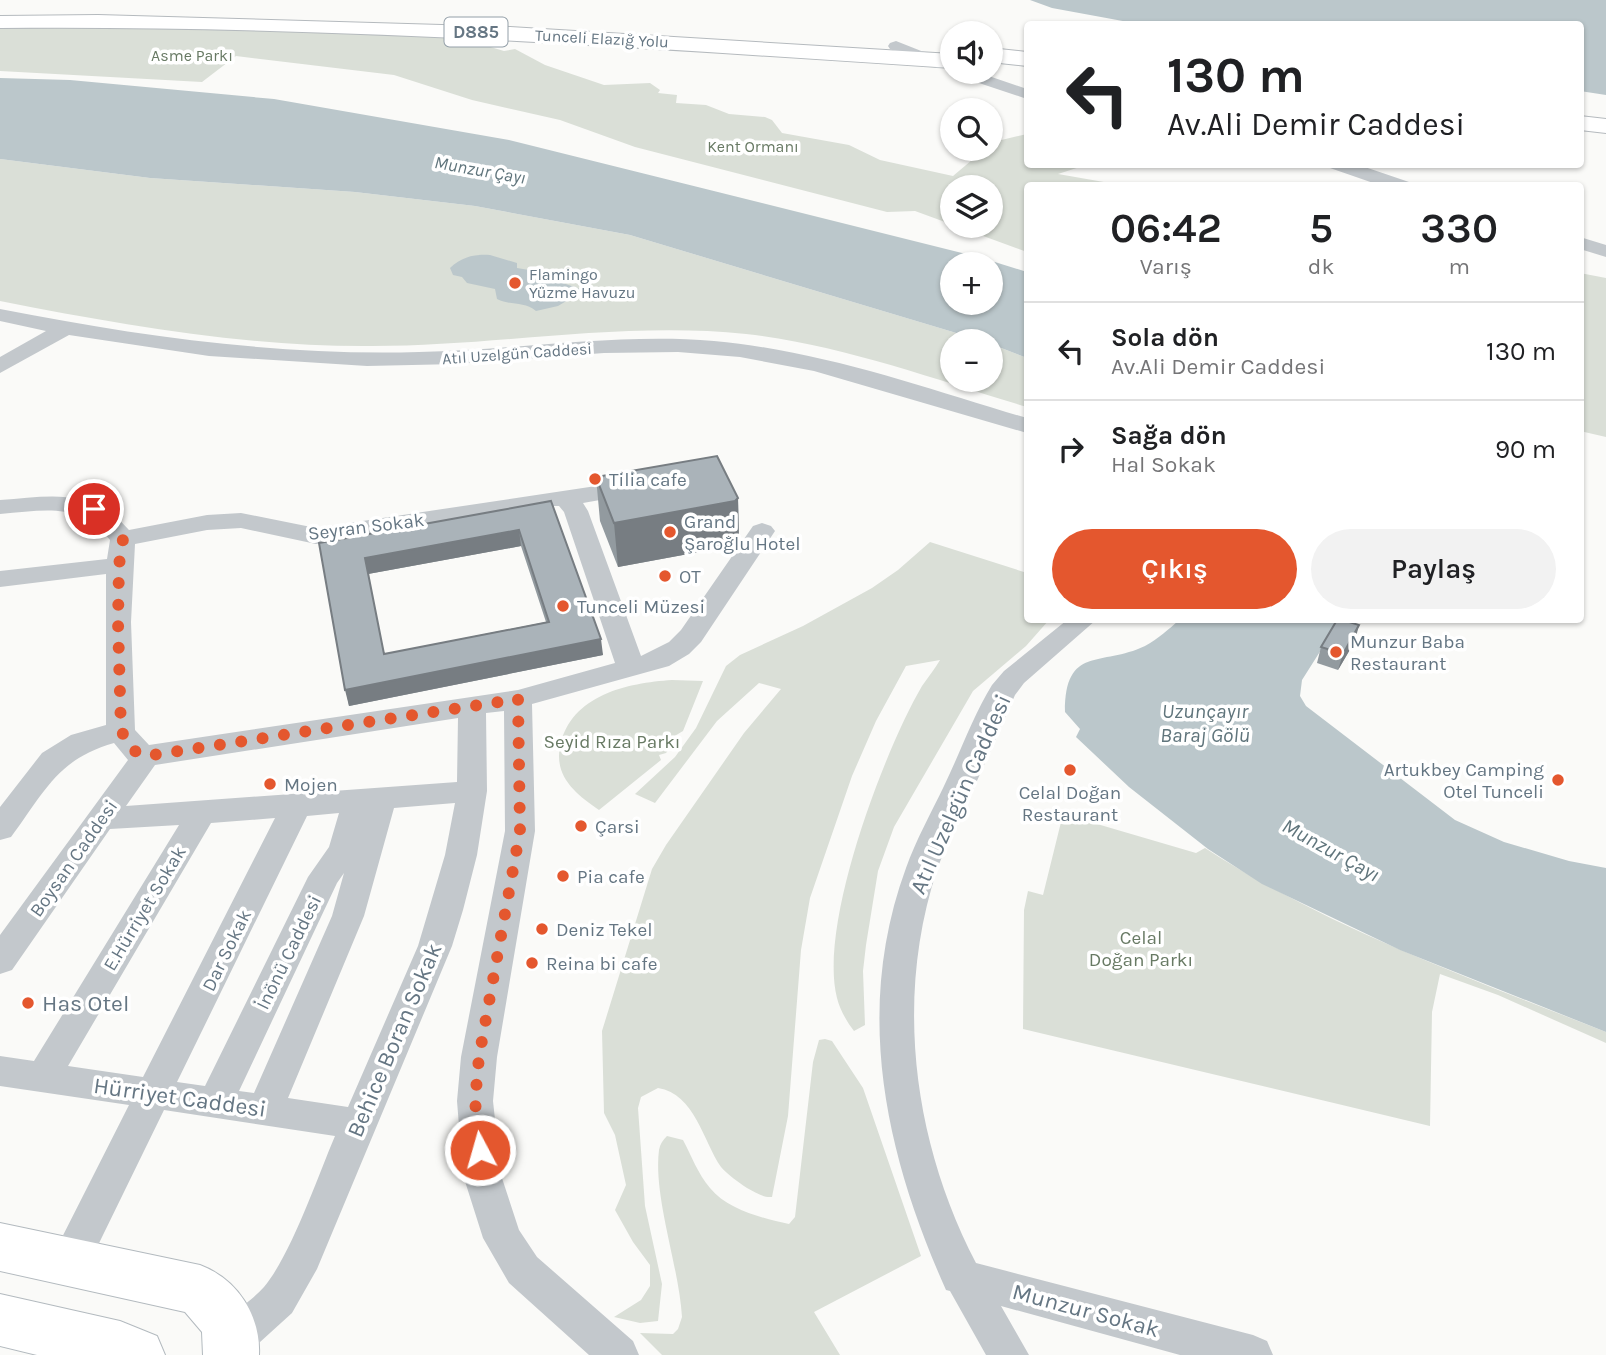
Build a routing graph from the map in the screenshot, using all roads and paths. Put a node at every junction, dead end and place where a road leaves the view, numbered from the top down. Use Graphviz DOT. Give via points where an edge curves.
graph roads {
  1 [pos="0,14"];
  2 [pos="0,22"];
  3 [pos="896,46"];
  4 [pos="940,50"];
  5 [pos="1003,56"];
  6 [pos="925,58"];
  7 [pos="1024,59"];
  8 [pos="940,60"];
  9 [pos="940,64"];
  10 [pos="1003,66"];
  11 [pos="1024,69"];
  12 [pos="997,84"];
  13 [pos="1024,93"];
  14 [pos="1584,123"];
  15 [pos="1606,126"];
  16 [pos="1584,133"];
  17 [pos="1606,136"];
  18 [pos="1348,168"];
  19 [pos="1390,182"];
  20 [pos="1584,244"];
  21 [pos="1606,251"];
  22 [pos="0,315"];
  23 [pos="66,328"];
  24 [pos="0,366"];
  25 [pos="1024,425"];
  26 [pos="647,485"];
  27 [pos="566,499"];
  28 [pos="0,507"];
  29 [pos="762,531"];
  30 [pos="121,552"];
  31 [pos="0,579"];
  32 [pos="1079,623"];
  33 [pos="631,668"];
  34 [pos="518,699"];
  35 [pos="472,707"];
  36 [pos="121,731"];
  37 [pos="146,756"];
  38 [pos="472,791"];
  39 [pos="369,800"];
  40 [pos="298,806"];
  41 [pos="202,812"];
  42 [pos="101,819"];
  43 [pos="0,829"];
  44 [pos="0,961"];
  45 [pos="0,1071"];
  46 [pos="43,1077"];
  47 [pos="155,1094"];
  48 [pos="215,1103"];
  49 [pos="265,1110"];
  50 [pos="359,1124"];
  51 [pos="0,1247"];
  52 [pos="69,1263"];
  53 [pos="960,1276"];
  54 [pos="0,1320"];
  55 [pos="232,1348"];
  56 [pos="137,1355"];
  57 [pos="619,1355"];
  58 [pos="1009,1355"];
  59 [pos="1253,1355"];
  1 -- 3 [label="main road, Tunceli Elazığ Yolu / D885" via="153,12 516,23"];
  2 -- 6 [label="main road, Tunceli Elazığ Yolu / D885" via="524,33"];
  3 -- 4 [label="main road, Tunceli Elazığ Yolu / D885"];
  3 -- 6 [label="street"];
  5 -- 7 [label="main road"];
  6 -- 8 [label="main road, Tunceli Elazığ Yolu / D885"];
  6 -- 9 [label="street"];
  10 -- 11 [label="main road"];
  12 -- 13 [label="street"];
  14 -- 15 [label="main road"];
  16 -- 17 [label="main road"];
  18 -- 19 [label="street"];
  20 -- 21 [label="street"];
  22 -- 23 [label="street, Atıl Uzelgün Caddesi"];
  23 -- 24 [label="street"];
  23 -- 25 [label="street, Atıl Uzelgün Caddesi" via="252,353 367,359 635,345 739,350 793,358"];
  26 -- 27 [label="street, Seyran Sokak"];
  27 -- 30 [label="street, Seyran Sokak" via="316,536 236,521"];
  27 -- 33 [label="street" via="576,511"];
  28 -- 30 [label="street" via="77,504 94,509 111,523"];
  29 -- 33 [label="street" via="691,636 659,660"];
  30 -- 31 [label="street, Seyran Sokak"];
  30 -- 36 [label="street"];
  32 -- 53 [label="street, Atıl Uzelgün Caddesi" via="1002,692 919,874 908,919 897,996 898,1083 905,1124 934,1215"];
  33 -- 34 [label="street"];
  34 -- 35 [label="street"];
  34 -- 57 [label="street" via="520,831 475,1101 482,1175 502,1238 523,1270"];
  35 -- 37 [label="street"];
  35 -- 38 [label="street, Behice Boran Sokak"];
  36 -- 37 [label="street" via="135,751"];
  36 -- 43 [label="street" via="81,742 52,760"];
  37 -- 42 [label="street, Boysan Caddesi"];
  38 -- 39 [label="street"];
  38 -- 50 [label="street, Behice Boran Sokak" via="461,855 435,946"];
  39 -- 40 [label="street"];
  39 -- 48 [label="street, İnönü Caddesi" via="344,850 324,877"];
  39 -- 49 [label="street, İnönü Caddesi" via="348,916"];
  40 -- 41 [label="street"];
  40 -- 47 [label="street, Dar Sokak"];
  41 -- 42 [label="street"];
  41 -- 46 [label="street, E.Hürriyet Sokak"];
  42 -- 44 [label="street, Boysan Caddesi"];
  45 -- 46 [label="street, Hürriyet Caddesi"];
  46 -- 47 [label="street, Hürriyet Caddesi"];
  47 -- 48 [label="street, Hürriyet Caddesi"];
  47 -- 52 [label="street, Dar Sokak"];
  48 -- 49 [label="street, Hürriyet Caddesi"];
  49 -- 50 [label="street, Hürriyet Caddesi"];
  50 -- 55 [label="street, Behice Boran Sokak" via="297,1269 278,1300"];
  51 -- 52 [label="main road"];
  52 -- 55 [label="main road" via="200,1290 220,1308"];
  53 -- 58 [label="street, Atıl Uzelgün Caddesi"];
  53 -- 59 [label="street, Munzur Sokak"];
  54 -- 56 [label="main road"];
}
